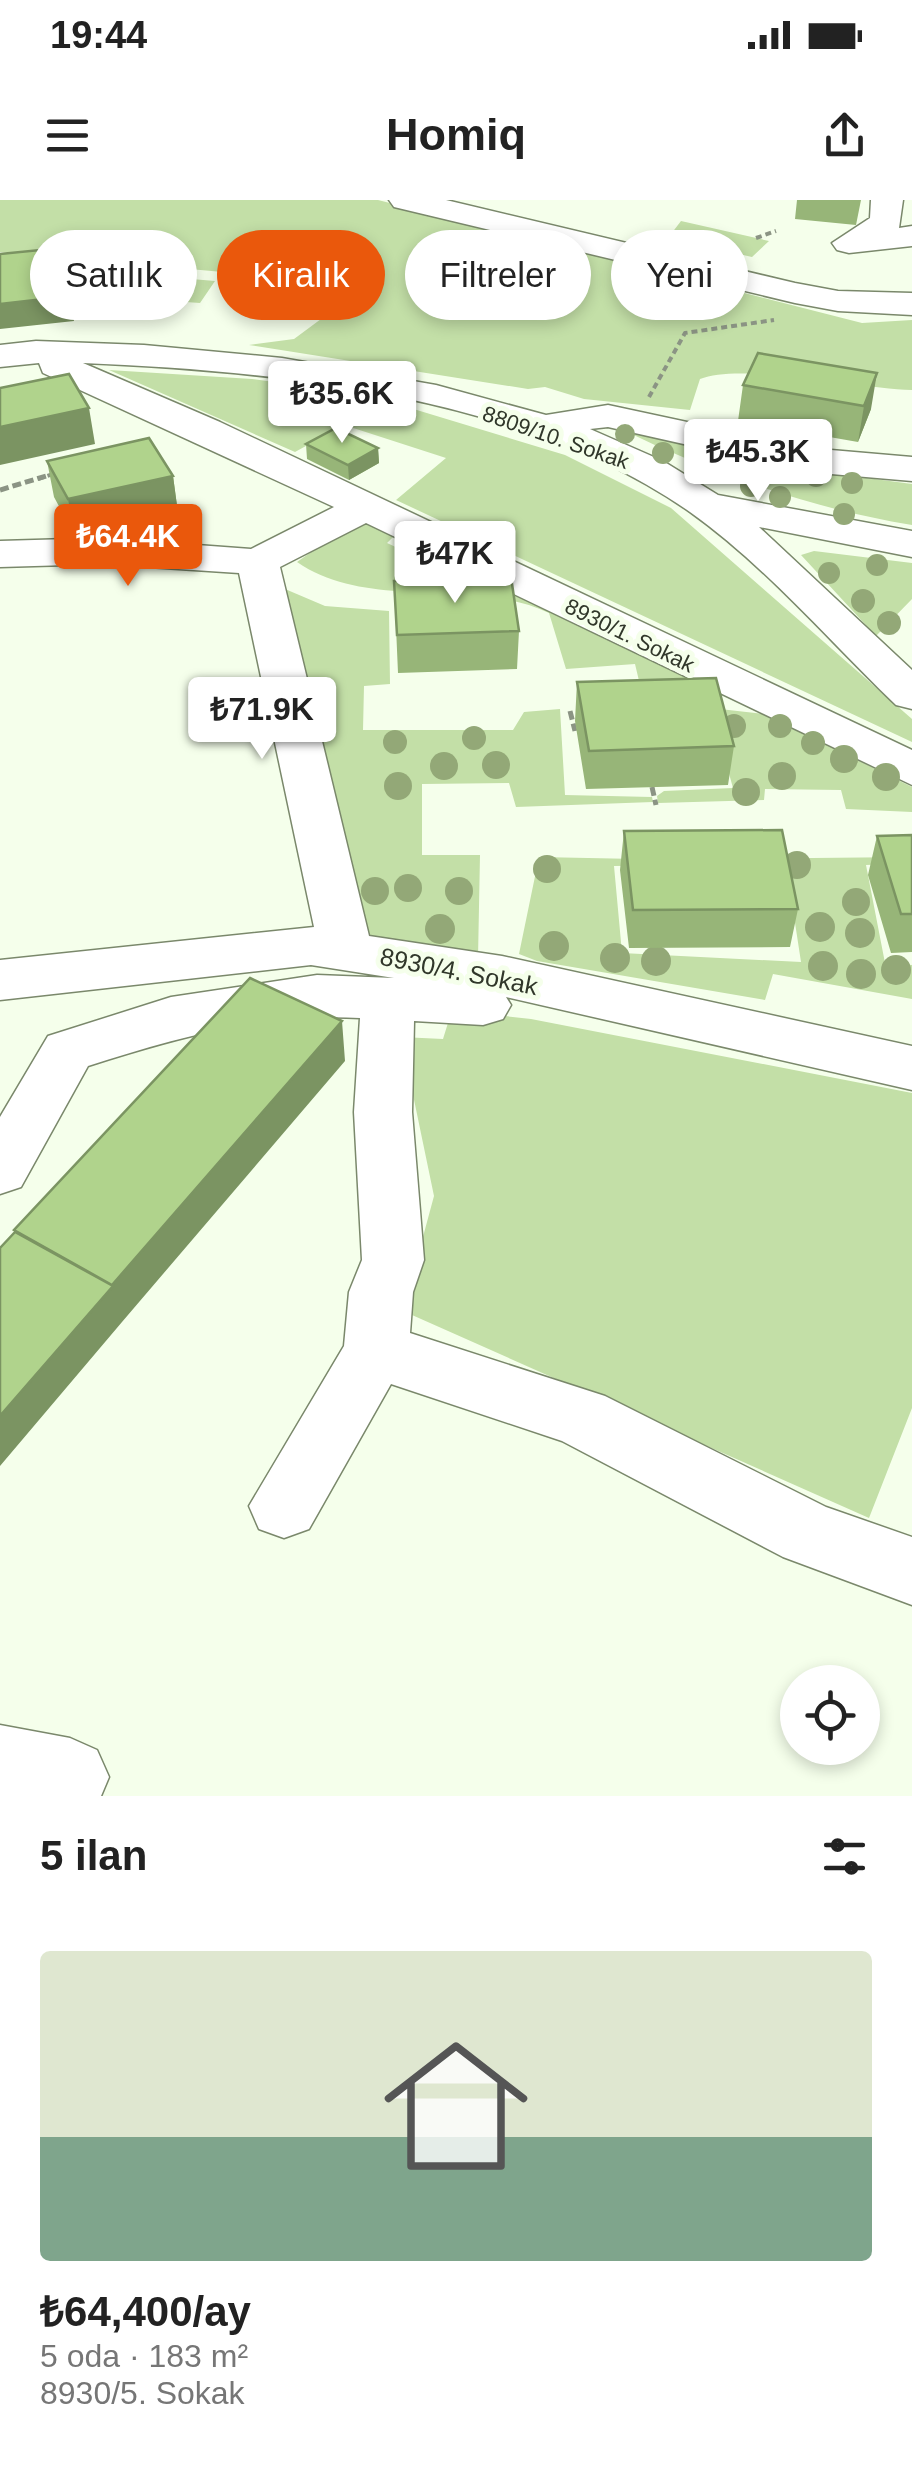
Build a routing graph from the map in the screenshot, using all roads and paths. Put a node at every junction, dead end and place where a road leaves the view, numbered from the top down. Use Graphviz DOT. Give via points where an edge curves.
graph roads {
  1 [pos="405,200"];
  2 [pos="886,200"];
  3 [pos="776,231"];
  4 [pos="912,236"];
  5 [pos="756,238"];
  6 [pos="795,294"];
  7 [pos="912,304"];
  8 [pos="46,364"];
  9 [pos="608,416"];
  10 [pos="533,425"];
  11 [pos="912,469"];
  12 [pos="60,472"];
  13 [pos="0,490"];
  14 [pos="705,504"];
  15 [pos="365,506"];
  16 [pos="912,544"];
  17 [pos="0,554"];
  18 [pos="258,562"];
  19 [pos="902,681"];
  20 [pos="655,692"];
  21 [pos="750,694"];
  22 [pos="570,711"];
  23 [pos="575,731"];
  24 [pos="912,769"];
  25 [pos="652,787"];
  26 [pos="656,804"];
  27 [pos="344,949"];
  28 [pos="0,980"];
  29 [pos="554,990"];
  30 [pos="396,998"];
  31 [pos="902,1052"];
  32 [pos="0,1170"];
  33 [pos="376,1352"];
  34 [pos="284,1506"];
  35 [pos="912,1570"];
  1 -- 6 [label="street"];
  2 -- 4 [label="street" via="886,222 849,243"];
  3 -- 5 [label="path"];
  6 -- 7 [label="street"];
  6 -- 9 [label="path" via="780,319 685,333 650,395 650,408 608,403"];
  8 -- 10 [label="street, 8809/10. Sokak" via="171,358 285,368 400,388"];
  8 -- 15 [label="street, 8930/1. Sokak"];
  9 -- 10 [label="street"];
  9 -- 11 [label="street" via="808,460"];
  10 -- 14 [label="street, 8809/10. Sokak" via="606,451"];
  12 -- 13 [label="path"];
  14 -- 16 [label="street"];
  14 -- 19 [label="street, 8809/10. Sokak"];
  15 -- 18 [label="street"];
  15 -- 21 [label="street, 8930/1. Sokak"];
  17 -- 18 [label="street" via="104,551"];
  18 -- 27 [label="street"];
  20 -- 21 [label="street"];
  21 -- 24 [label="street, 8930/1. Sokak"];
  22 -- 23 [label="path"];
  25 -- 26 [label="path"];
  27 -- 28 [label="street, 8930/4. Sokak" via="311,946"];
  27 -- 29 [label="street, 8930/4. Sokak"];
  29 -- 30 [label="street" via="494,1006"];
  29 -- 31 [label="street, 8930/4. Sokak"];
  30 -- 32 [label="street" via="317,995 171,1018 68,1051"];
  30 -- 33 [label="street" via="385,1023 383,1112 392,1260 381,1292"];
  33 -- 34 [label="street"];
  33 -- 35 [label="street" via="582,1417 808,1534"];
}
